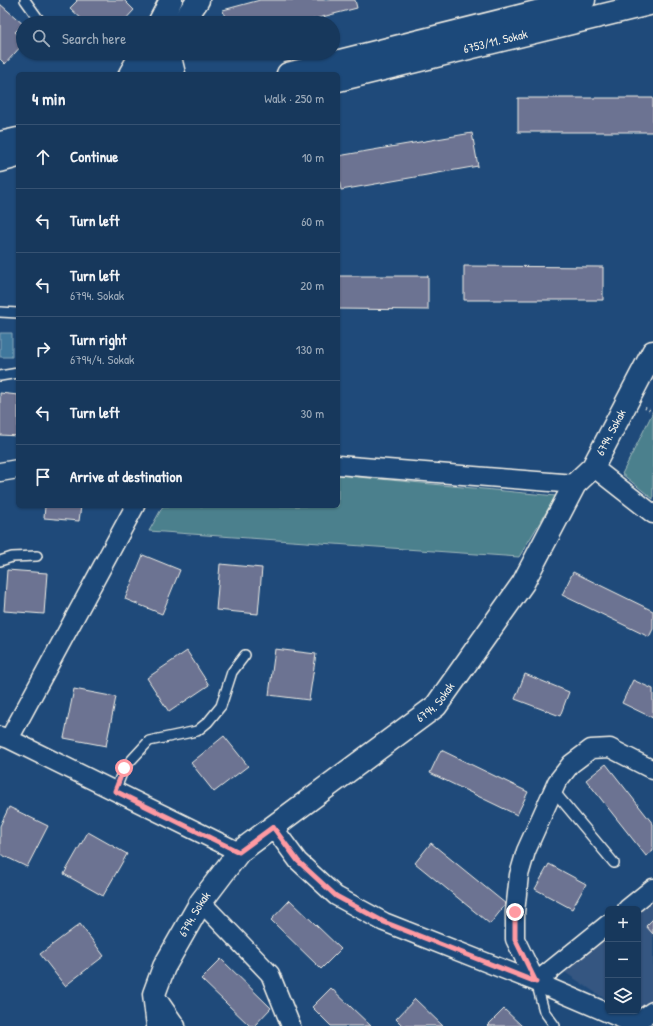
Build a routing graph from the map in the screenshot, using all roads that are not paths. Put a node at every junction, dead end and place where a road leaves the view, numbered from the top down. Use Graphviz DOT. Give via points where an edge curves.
graph roads {
  1 [pos="25,0"];
  2 [pos="172,0"];
  3 [pos="198,0"];
  4 [pos="584,0"];
  5 [pos="653,3"];
  6 [pos="36,16"];
  7 [pos="163,16"];
  8 [pos="187,16"];
  9 [pos="138,60"];
  10 [pos="159,60"];
  11 [pos="171,60"];
  12 [pos="131,72"];
  13 [pos="154,72"];
  14 [pos="174,72"];
  15 [pos="296,72"];
  16 [pos="340,80"];
  17 [pos="16,139"];
  18 [pos="0,143"];
  19 [pos="16,156"];
  20 [pos="0,160"];
  21 [pos="0,312"];
  22 [pos="16,314"];
  23 [pos="653,352"];
  24 [pos="16,373"];
  25 [pos="0,376"];
  26 [pos="340,465"];
  27 [pos="593,467"];
  28 [pos="16,469"];
  29 [pos="0,472"];
  30 [pos="575,484"];
  31 [pos="134,508"];
  32 [pos="653,514"];
  33 [pos="37,556"];
  34 [pos="0,561"];
  35 [pos="245,655"];
  36 [pos="4,738"];
  37 [pos="653,770"];
  38 [pos="553,790"];
  39 [pos="115,791"];
  40 [pos="273,827"];
  41 [pos="239,852"];
  42 [pos="614,863"];
  43 [pos="653,888"];
  44 [pos="201,902"];
  45 [pos="631,906"];
  46 [pos="605,926"];
  47 [pos="536,982"];
  48 [pos="154,994"];
  49 [pos="653,1011"];
  50 [pos="636,1025"];
  51 [pos="158,1026"];
  52 [pos="176,1026"];
  53 [pos="291,1026"];
  54 [pos="555,1026"];
  1 -- 6 [label="lane"];
  2 -- 7 [label="street"];
  3 -- 8 [label="street"];
  4 -- 15 [label="street, 6753/11. Sokak"];
  5 -- 16 [label="street, 6753/11. Sokak"];
  9 -- 12 [label="street"];
  10 -- 13 [label="street"];
  11 -- 14 [label="street"];
  17 -- 18 [label="street"];
  19 -- 20 [label="street"];
  21 -- 22 [label="lane"];
  23 -- 27 [label="street, 6794. Sokak"];
  24 -- 25 [label="lane"];
  26 -- 30 [label="street"];
  27 -- 30 [label="street, 6794. Sokak"];
  27 -- 32 [label="street"];
  28 -- 29 [label="street"];
  30 -- 40 [label="street, 6794. Sokak" via="523,583 436,706"];
  31 -- 36 [label="street"];
  33 -- 34 [label="lane" via="12,557"];
  35 -- 39 [label="lane" via="232,672 221,706 208,722 197,731 149,742 124,768"];
  36 -- 39 [label="street"];
  37 -- 38 [label="street" via="610,748 591,749 571,764"];
  38 -- 42 [label="lane"];
  38 -- 47 [label="street" via="526,851 519,875 515,912 515,939"];
  39 -- 41 [label="street"];
  40 -- 41 [label="street, 6794. Sokak"];
  40 -- 47 [label="street" via="298,861 336,896 384,922"];
  41 -- 44 [label="street, 6794. Sokak"];
  43 -- 45 [label="street"];
  44 -- 48 [label="street, 6794. Sokak" via="164,967"];
  44 -- 53 [label="street" via="270,974"];
  46 -- 47 [label="street"];
  47 -- 50 [label="street"];
  47 -- 54 [label="lane" via="544,1011"];
  48 -- 51 [label="street"];
  48 -- 52 [label="street"];
  49 -- 50 [label="street"];
}
